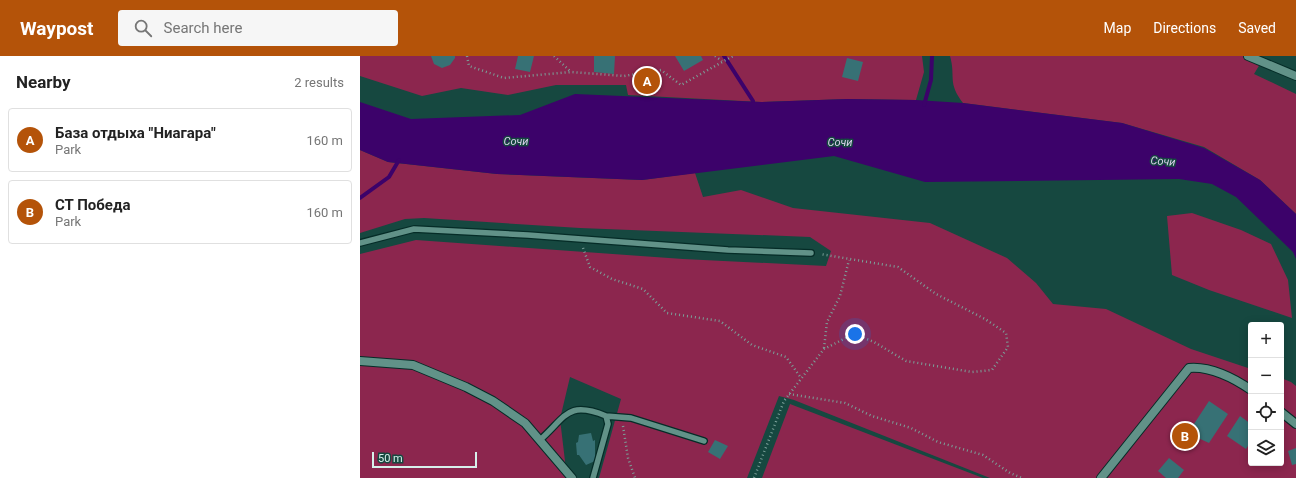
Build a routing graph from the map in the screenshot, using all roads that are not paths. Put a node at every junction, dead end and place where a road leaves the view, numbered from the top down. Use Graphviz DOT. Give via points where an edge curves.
graph roads {
  1 [pos="1248,56"];
  2 [pos="1296,76"];
  3 [pos="360,243"];
  4 [pos="811,253"];
  5 [pos="360,361"];
  6 [pos="1248,388"];
  7 [pos="1284,414"];
  8 [pos="606,416"];
  9 [pos="1296,424"];
  10 [pos="540,440"];
  11 [pos="704,441"];
  12 [pos="572,478"];
  13 [pos="593,478"];
  14 [pos="1101,478"];
  1 -- 2 [label="street"];
  3 -- 4 [label="lane" via="414,229 728,250"];
  5 -- 10 [label="street" via="413,365 466,387 493,401 525,423"];
  6 -- 14 [label="street" via="1208,369 1189,368"];
  7 -- 9 [label="street"];
  8 -- 10 [label="lane" via="578,409 570,411"];
  8 -- 11 [label="lane" via="631,418"];
  8 -- 13 [label="lane" via="608,424"];
  10 -- 12 [label="street"];
}
